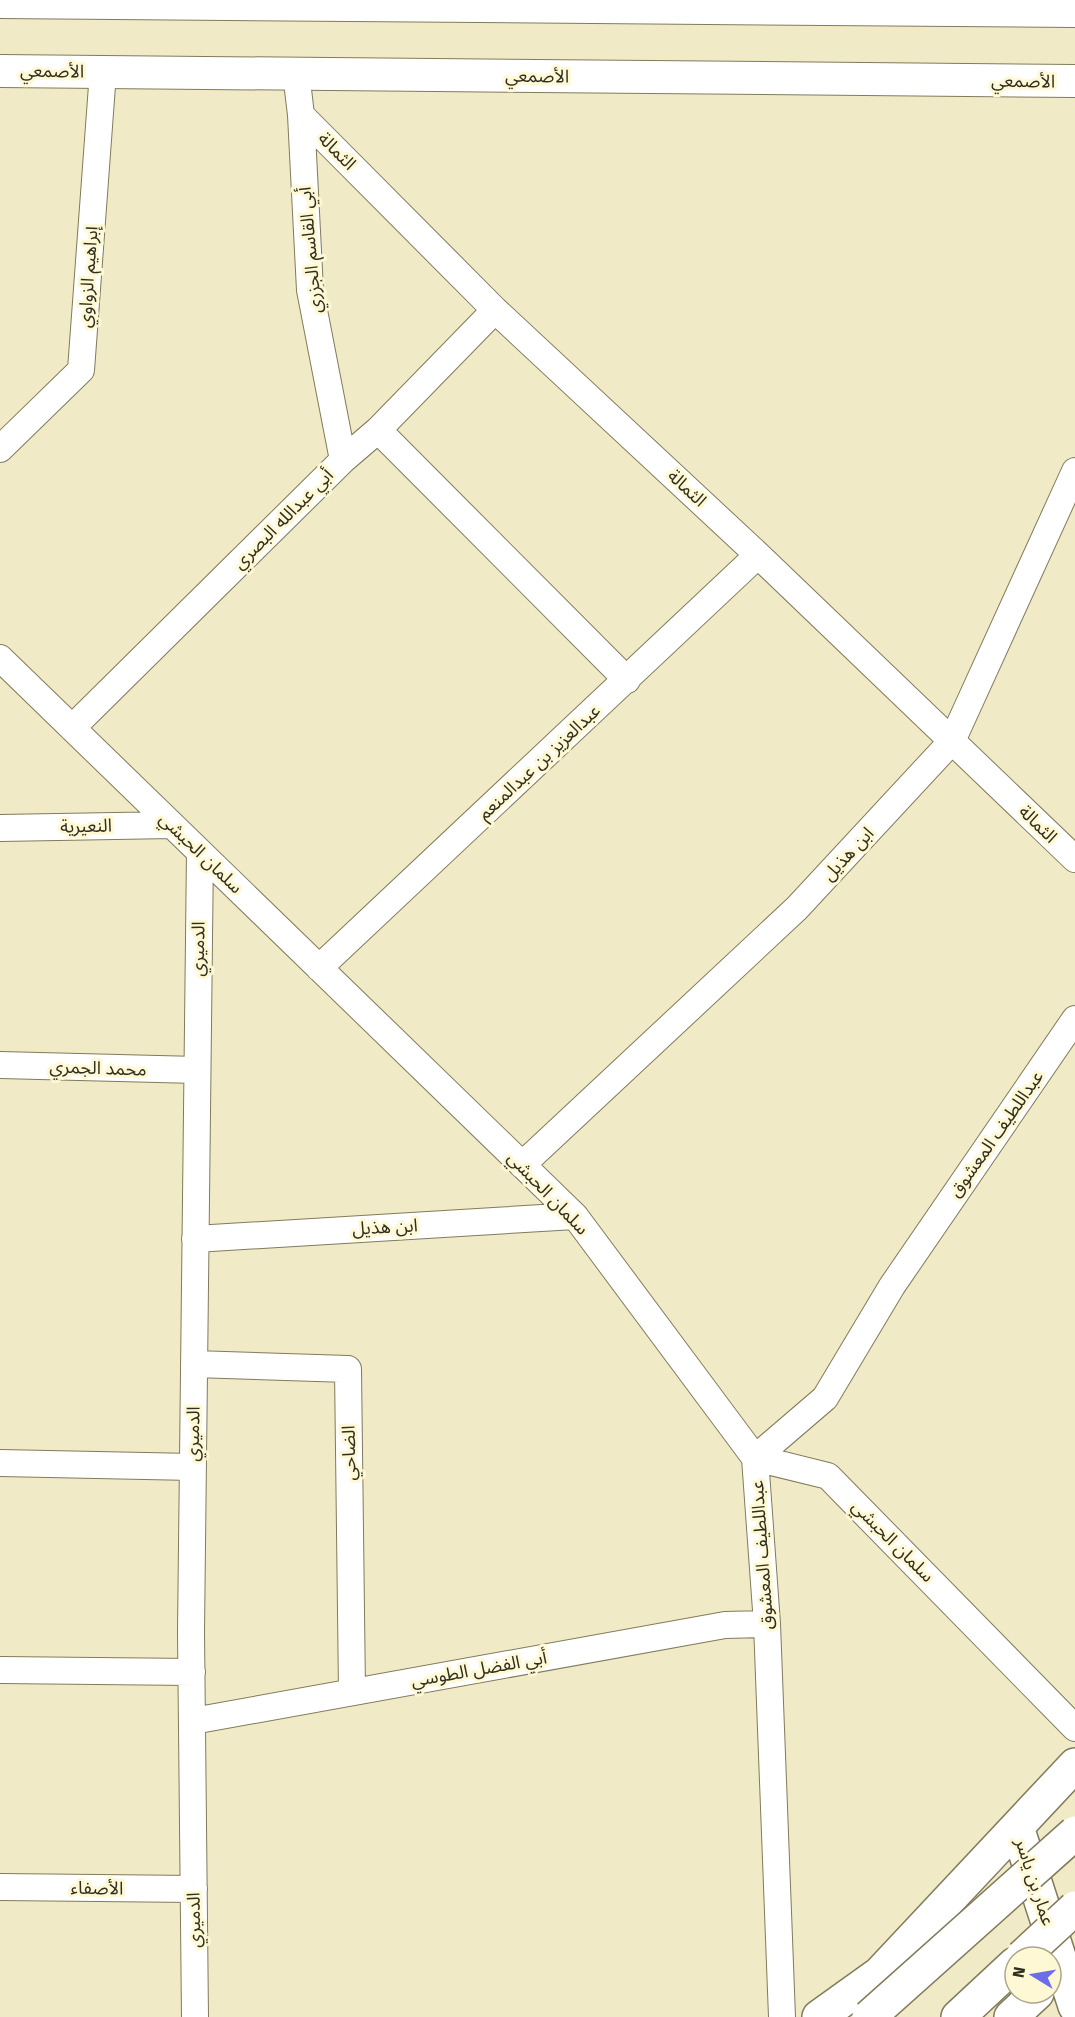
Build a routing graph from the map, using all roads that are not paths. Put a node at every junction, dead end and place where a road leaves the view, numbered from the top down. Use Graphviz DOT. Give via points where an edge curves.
graph roads {
  1 [pos="99,1"];
  2 [pos="294,1"];
  3 [pos="0,2"];
  4 [pos="737,4"];
  5 [pos="1071,7"];
  6 [pos="0,71"];
  7 [pos="103,72"];
  8 [pos="296,73"];
  9 [pos="1075,81"];
  10 [pos="301,115"];
  11 [pos="495,310"];
  12 [pos="378,430"];
  13 [pos="0,449"];
  14 [pos="343,460"];
  15 [pos="1075,471"];
  16 [pos="758,555"];
  17 [pos="0,658"];
  18 [pos="627,680"];
  19 [pos="0,683"];
  20 [pos="26,684"];
  21 [pos="72,728"];
  22 [pos="952,741"];
  23 [pos="172,825"];
  24 [pos="0,828"];
  25 [pos="200,852"];
  26 [pos="1075,860"];
  27 [pos="319,968"];
  28 [pos="1075,1019"];
  29 [pos="0,1065"];
  30 [pos="197,1070"];
  31 [pos="522,1165"];
  32 [pos="575,1216"];
  33 [pos="195,1239"];
  34 [pos="194,1364"];
  35 [pos="755,1458"];
  36 [pos="0,1463"];
  37 [pos="193,1467"];
  38 [pos="767,1624"];
  39 [pos="0,1670"];
  40 [pos="192,1672"];
  41 [pos="352,1692"];
  42 [pos="193,1721"];
  43 [pos="1075,1728"];
  44 [pos="1075,1765"];
  45 [pos="1017,1827"];
  46 [pos="1075,1833"];
  47 [pos="0,1887"];
  48 [pos="194,1889"];
  49 [pos="1075,1908"];
  50 [pos="1036,1945"];
  51 [pos="1055,1945"];
  52 [pos="1063,1969"];
  53 [pos="1003,1975"];
  54 [pos="1024,2005"];
  55 [pos="1075,2006"];
  56 [pos="195,2017"];
  57 [pos="782,2017"];
  58 [pos="819,2017"];
  59 [pos="869,2017"];
  60 [pos="958,2017"];
  61 [pos="1011,2017"];
  1 -- 2 [label="street"];
  1 -- 3 [label="street"];
  2 -- 4 [label="street"];
  4 -- 5 [label="street"];
  6 -- 7 [label="street, الأصمعي"];
  7 -- 8 [label="street, الأصمعي"];
  7 -- 13 [label="street, إبراهيم الزواوي" via="81,370"];
  8 -- 9 [label="street, الأصمعي"];
  8 -- 10 [label="street, أبي القاسم الجزري"];
  10 -- 11 [label="street, الثمالة"];
  10 -- 14 [label="street, أبي القاسم الجزري" via="310,290"];
  11 -- 12 [label="street, أبي عبدالله البصري"];
  11 -- 16 [label="street, الثمالة"];
  12 -- 14 [label="street, أبي عبدالله البصري"];
  12 -- 18 [label="street"];
  14 -- 21 [label="street, أبي عبدالله البصري"];
  15 -- 22 [label="street, ابن هذيل"];
  16 -- 18 [label="street, عبدالعزيز بن عبدالمنعم"];
  16 -- 22 [label="street, الثمالة"];
  17 -- 20 [label="street, سلمان الحبشي"];
  18 -- 27 [label="street, عبدالعزيز بن عبدالمنعم"];
  19 -- 20 [label="street"];
  20 -- 21 [label="street, سلمان الحبشي"];
  21 -- 23 [label="street, سلمان الحبشي"];
  22 -- 26 [label="street, الثمالة"];
  22 -- 31 [label="street, ابن هذيل" via="797,908"];
  23 -- 24 [label="street, النعيرية"];
  23 -- 25 [label="street, سلمان الحبشي"];
  25 -- 27 [label="street, سلمان الحبشي"];
  25 -- 30 [label="street, الدميري"];
  27 -- 31 [label="street, سلمان الحبشي"];
  28 -- 35 [label="street, عبداللطيف المعشوق" via="892,1286 825,1398"];
  29 -- 30 [label="street, محمد الجمري"];
  30 -- 33 [label="street, الدميري"];
  31 -- 32 [label="street, سلمان الحبشي"];
  32 -- 33 [label="street, ابن هذيل"];
  32 -- 35 [label="street, سلمان الحبشي"];
  33 -- 34 [label="street, الدميري"];
  34 -- 37 [label="street, الدميري"];
  34 -- 41 [label="street, الضاحي" via="348,1369"];
  35 -- 38 [label="street, عبداللطيف المعشوق"];
  35 -- 43 [label="street, سلمان الحبشي" via="828,1476"];
  36 -- 37 [label="street"];
  37 -- 40 [label="street, الدميري"];
  38 -- 41 [label="street, أبي الفضل الطوسي" via="725,1625"];
  38 -- 57 [label="street, عبداللطيف المعشوق"];
  39 -- 40 [label="street"];
  40 -- 42 [label="street, الدميري"];
  41 -- 42 [label="street, أبي الفضل الطوسي"];
  42 -- 48 [label="street, الدميري"];
  44 -- 45 [label="main road"];
  45 -- 51 [label="main road, عمار بن ياسر"];
  45 -- 58 [label="main road" via="879,1974"];
  46 -- 59 [label="main road, bridge"];
  47 -- 48 [label="street, الأصفاء"];
  48 -- 56 [label="street, الدميري"];
  49 -- 50 [label="main road, bridge"];
  52 -- 55 [label="main road, عمار بن ياسر"];
  53 -- 60 [label="main road"];
  54 -- 61 [label="main road"];
}
